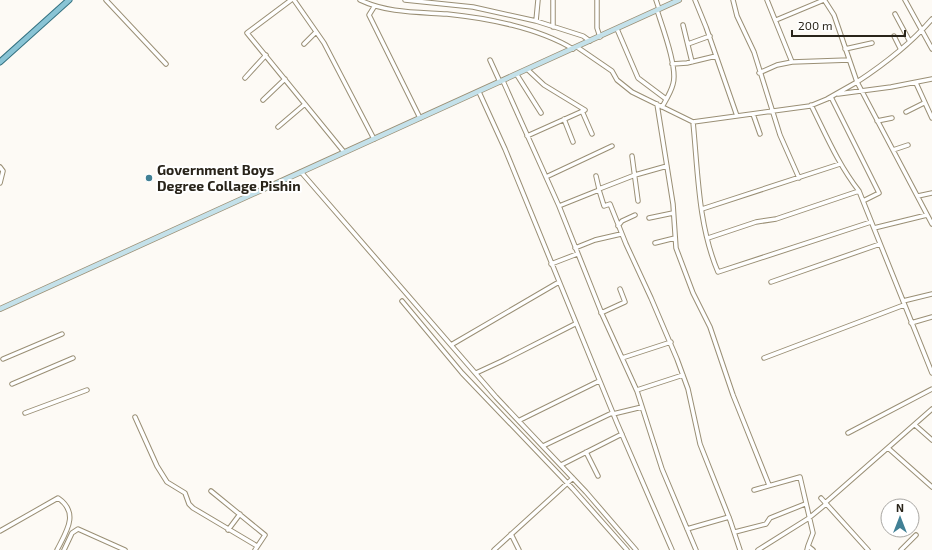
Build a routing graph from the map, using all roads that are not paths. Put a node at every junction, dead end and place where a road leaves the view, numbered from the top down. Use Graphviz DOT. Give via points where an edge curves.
graph roads {
  1 [pos="69,0"];
  2 [pos="106,0"];
  3 [pos="291,0"];
  4 [pos="294,0"];
  5 [pos="360,0"];
  6 [pos="405,0"];
  7 [pos="538,0"];
  8 [pos="554,0"];
  9 [pos="597,0"];
  10 [pos="656,0"];
  11 [pos="678,0"];
  12 [pos="695,0"];
  13 [pos="733,0"];
  14 [pos="766,0"];
  15 [pos="826,0"];
  16 [pos="905,0"];
  17 [pos="421,1"];
  18 [pos="374,7"];
  19 [pos="658,10"];
  20 [pos="895,14"];
  21 [pos="932,19"];
  22 [pos="776,20"];
  23 [pos="536,21"];
  24 [pos="683,25"];
  25 [pos="553,26"];
  26 [pos="617,29"];
  27 [pos="921,31"];
  28 [pos="316,32"];
  29 [pos="710,36"];
  30 [pos="894,36"];
  31 [pos="600,37"];
  32 [pos="909,40"];
  33 [pos="590,41"];
  34 [pos="872,43"];
  35 [pos="304,44"];
  36 [pos="688,44"];
  37 [pos="575,48"];
  38 [pos="900,48"];
  39 [pos="845,49"];
  40 [pos="932,49"];
  41 [pos="266,55"];
  42 [pos="716,56"];
  43 [pos="490,60"];
  44 [pos="849,60"];
  45 [pos="0,62"];
  46 [pos="692,62"];
  47 [pos="792,62"];
  48 [pos="166,64"];
  49 [pos="672,64"];
  50 [pos="528,70"];
  51 [pos="759,73"];
  52 [pos="517,74"];
  53 [pos="245,78"];
  54 [pos="285,79"];
  55 [pos="932,79"];
  56 [pos="501,82"];
  57 [pos="857,82"];
  58 [pos="916,83"];
  59 [pos="479,92"];
  60 [pos="862,92"];
  61 [pos="837,94"];
  62 [pos="831,97"];
  63 [pos="263,100"];
  64 [pos="666,100"];
  65 [pos="924,103"];
  66 [pos="305,104"];
  67 [pos="657,104"];
  68 [pos="811,105"];
  69 [pos="663,106"];
  70 [pos="582,111"];
  71 [pos="772,111"];
  72 [pos="906,112"];
  73 [pos="541,113"];
  74 [pos="753,114"];
  75 [pos="737,116"];
  76 [pos="420,118"];
  77 [pos="892,118"];
  78 [pos="932,118"];
  79 [pos="564,120"];
  80 [pos="877,121"];
  81 [pos="694,122"];
  82 [pos="278,127"];
  83 [pos="592,134"];
  84 [pos="760,134"];
  85 [pos="528,136"];
  86 [pos="374,138"];
  87 [pos="573,142"];
  88 [pos="908,145"];
  89 [pos="612,146"];
  90 [pos="893,150"];
  91 [pos="344,152"];
  92 [pos="632,156"];
  93 [pos="840,164"];
  94 [pos="667,166"];
  95 [pos="0,167"];
  96 [pos="301,172"];
  97 [pos="635,175"];
  98 [pos="596,176"];
  99 [pos="546,177"];
  100 [pos="799,178"];
  101 [pos="0,183"];
  102 [pos="599,190"];
  103 [pos="859,191"];
  104 [pos="932,193"];
  105 [pos="918,196"];
  106 [pos="638,201"];
  107 [pos="863,201"];
  108 [pos="559,206"];
  109 [pos="702,209"];
  110 [pos="673,213"];
  111 [pos="635,215"];
  112 [pos="929,216"];
  113 [pos="649,218"];
  114 [pos="871,222"];
  115 [pos="932,224"];
  116 [pos="618,226"];
  117 [pos="874,228"];
  118 [pos="621,234"];
  119 [pos="675,238"];
  120 [pos="708,238"];
  121 [pos="655,243"];
  122 [pos="880,244"];
  123 [pos="575,248"];
  124 [pos="577,254"];
  125 [pos="551,264"];
  126 [pos="559,282"];
  127 [pos="771,282"];
  128 [pos="620,289"];
  129 [pos="932,294"];
  130 [pos="402,302"];
  131 [pos="904,303"];
  132 [pos="0,309"];
  133 [pos="601,314"];
  134 [pos="932,317"];
  135 [pos="911,323"];
  136 [pos="576,324"];
  137 [pos="62,334"];
  138 [pos="671,342"];
  139 [pos="451,345"];
  140 [pos="3,358"];
  141 [pos="72,358"];
  142 [pos="622,358"];
  143 [pos="764,358"];
  144 [pos="931,367"];
  145 [pos="476,373"];
  146 [pos="932,373"];
  147 [pos="683,375"];
  148 [pos="599,380"];
  149 [pos="12,384"];
  150 [pos="932,389"];
  151 [pos="87,390"];
  152 [pos="637,390"];
  153 [pos="642,407"];
  154 [pos="932,409"];
  155 [pos="25,413"];
  156 [pos="613,414"];
  157 [pos="135,416"];
  158 [pos="520,420"];
  159 [pos="915,425"];
  160 [pos="848,433"];
  161 [pos="622,434"];
  162 [pos="932,440"];
  163 [pos="543,446"];
  164 [pos="888,448"];
  165 [pos="586,452"];
  166 [pos="561,465"];
  167 [pos="598,476"];
  168 [pos="573,478"];
  169 [pos="568,484"];
  170 [pos="769,486"];
  171 [pos="932,487"];
  172 [pos="754,490"];
  173 [pos="211,491"];
  174 [pos="821,498"];
  175 [pos="826,503"];
  176 [pos="805,504"];
  177 [pos="240,514"];
  178 [pos="729,517"];
  179 [pos="809,518"];
  180 [pos="687,529"];
  181 [pos="0,530"];
  182 [pos="228,530"];
  183 [pos="735,532"];
  184 [pos="511,534"];
  185 [pos="913,538"];
  186 [pos="257,546"];
  187 [pos="808,546"];
  188 [pos="57,550"];
  189 [pos="64,550"];
  190 [pos="125,550"];
  191 [pos="255,550"];
  192 [pos="494,550"];
  193 [pos="519,550"];
  194 [pos="627,550"];
  195 [pos="636,550"];
  196 [pos="672,550"];
  197 [pos="696,550"];
  198 [pos="740,550"];
  199 [pos="758,550"];
  200 [pos="806,550"];
  201 [pos="813,550"];
  202 [pos="868,550"];
  203 [pos="901,550"];
  1 -- 45 [label="main road"];
  2 -- 48 [label="street"];
  3 -- 41 [label="street" via="247,33"];
  4 -- 28 [label="street"];
  5 -- 18 [label="street"];
  6 -- 17 [label="street"];
  7 -- 23 [label="street"];
  8 -- 25 [label="street"];
  9 -- 31 [label="street" via="597,28"];
  10 -- 19 [label="street"];
  11 -- 19 [label="main road"];
  12 -- 29 [label="street"];
  13 -- 51 [label="street" via="737,16 754,52"];
  14 -- 22 [label="street"];
  15 -- 22 [label="street"];
  15 -- 39 [label="street" via="834,15"];
  16 -- 27 [label="street"];
  17 -- 23 [label="street" via="473,7"];
  18 -- 37 [label="street" via="394,11 474,16 517,27"];
  18 -- 76 [label="street" via="369,15"];
  19 -- 26 [label="main road"];
  19 -- 49 [label="street"];
  20 -- 32 [label="street"];
  21 -- 27 [label="street"];
  22 -- 47 [label="street"];
  23 -- 25 [label="street"];
  24 -- 36 [label="street"];
  25 -- 33 [label="street" via="583,36"];
  26 -- 31 [label="main road"];
  26 -- 64 [label="street" via="638,78"];
  27 -- 32 [label="street"];
  27 -- 40 [label="street"];
  28 -- 35 [label="street"];
  28 -- 86 [label="street"];
  29 -- 36 [label="street"];
  29 -- 42 [label="street"];
  30 -- 38 [label="street"];
  31 -- 33 [label="main road"];
  32 -- 38 [label="street"];
  33 -- 37 [label="main road"];
  34 -- 39 [label="street"];
  36 -- 46 [label="street"];
  37 -- 50 [label="main road"];
  37 -- 67 [label="street" via="612,71 617,80 629,90"];
  38 -- 57 [label="street" via="882,65"];
  39 -- 44 [label="street"];
  41 -- 53 [label="street"];
  41 -- 54 [label="street"];
  42 -- 46 [label="street"];
  42 -- 75 [label="street"];
  43 -- 56 [label="street"];
  44 -- 47 [label="street"];
  44 -- 57 [label="street"];
  46 -- 49 [label="street"];
  47 -- 51 [label="street"];
  49 -- 64 [label="street" via="674,83"];
  50 -- 52 [label="main road"];
  50 -- 70 [label="street" via="544,85 585,110"];
  51 -- 71 [label="street"];
  52 -- 56 [label="main road"];
  52 -- 73 [label="street"];
  54 -- 63 [label="street"];
  54 -- 66 [label="street"];
  55 -- 58 [label="street"];
  56 -- 59 [label="main road"];
  56 -- 85 [label="street"];
  57 -- 60 [label="street"];
  57 -- 61 [label="street"];
  58 -- 60 [label="street"];
  58 -- 65 [label="street"];
  59 -- 76 [label="main road"];
  59 -- 125 [label="street"];
  60 -- 61 [label="street"];
  60 -- 80 [label="street"];
  61 -- 62 [label="street"];
  62 -- 68 [label="street"];
  62 -- 107 [label="street" via="879,193"];
  64 -- 69 [label="street"];
  65 -- 72 [label="street"];
  65 -- 78 [label="street"];
  66 -- 82 [label="street"];
  66 -- 91 [label="street"];
  67 -- 69 [label="street"];
  67 -- 94 [label="street"];
  68 -- 71 [label="street"];
  68 -- 93 [label="street"];
  69 -- 81 [label="street"];
  70 -- 79 [label="street"];
  70 -- 83 [label="street"];
  71 -- 74 [label="street"];
  71 -- 100 [label="street"];
  74 -- 75 [label="street"];
  74 -- 84 [label="street"];
  75 -- 81 [label="street"];
  76 -- 86 [label="main road"];
  77 -- 80 [label="street"];
  79 -- 85 [label="street"];
  79 -- 87 [label="street"];
  80 -- 90 [label="street"];
  81 -- 109 [label="street"];
  85 -- 99 [label="street"];
  86 -- 91 [label="main road"];
  88 -- 90 [label="street"];
  89 -- 99 [label="street"];
  90 -- 105 [label="street"];
  91 -- 96 [label="main road"];
  92 -- 97 [label="street"];
  93 -- 100 [label="street"];
  93 -- 103 [label="street"];
  94 -- 97 [label="street"];
  94 -- 110 [label="street"];
  95 -- 101 [label="street" via="3,171"];
  96 -- 132 [label="main road"];
  96 -- 139 [label="street"];
  97 -- 102 [label="street"];
  97 -- 106 [label="street"];
  98 -- 102 [label="street"];
  99 -- 108 [label="street"];
  100 -- 109 [label="street"];
  102 -- 108 [label="street"];
  102 -- 116 [label="street" via="604,206 610,204"];
  103 -- 107 [label="street"];
  103 -- 120 [label="street"];
  104 -- 105 [label="street"];
  105 -- 112 [label="street"];
  107 -- 114 [label="street"];
  108 -- 123 [label="street"];
  109 -- 120 [label="street"];
  110 -- 113 [label="street"];
  110 -- 119 [label="street"];
  111 -- 116 [label="street" via="622,221"];
  112 -- 115 [label="street"];
  112 -- 117 [label="street"];
  114 -- 117 [label="street"];
  114 -- 120 [label="street" via="718,272"];
  116 -- 118 [label="street"];
  117 -- 122 [label="street"];
  118 -- 123 [label="street" via="594,240"];
  118 -- 138 [label="street"];
  119 -- 121 [label="street"];
  119 -- 170 [label="street" via="681,264 710,327 733,395"];
  122 -- 127 [label="street"];
  122 -- 131 [label="street"];
  123 -- 124 [label="street"];
  124 -- 125 [label="street"];
  124 -- 133 [label="street"];
  125 -- 126 [label="street"];
  126 -- 136 [label="street"];
  126 -- 139 [label="street"];
  128 -- 133 [label="street" via="624,302"];
  129 -- 131 [label="street"];
  130 -- 169 [label="street" via="462,373"];
  131 -- 135 [label="street"];
  131 -- 143 [label="street"];
  133 -- 142 [label="street"];
  134 -- 135 [label="street"];
  135 -- 144 [label="street"];
  136 -- 145 [label="street"];
  136 -- 148 [label="street"];
  137 -- 140 [label="street"];
  138 -- 142 [label="street"];
  138 -- 147 [label="street"];
  139 -- 145 [label="street"];
  141 -- 149 [label="street"];
  142 -- 152 [label="street"];
  144 -- 146 [label="street"];
  145 -- 158 [label="street"];
  147 -- 152 [label="street"];
  147 -- 178 [label="street" via="700,444"];
  148 -- 156 [label="street"];
  148 -- 158 [label="street"];
  150 -- 160 [label="street"];
  151 -- 155 [label="street"];
  152 -- 153 [label="street"];
  153 -- 156 [label="street"];
  153 -- 180 [label="street" via="662,469"];
  154 -- 159 [label="street"];
  156 -- 161 [label="street"];
  156 -- 163 [label="street"];
  157 -- 182 [label="street" via="151,455 165,479 186,494 193,508"];
  158 -- 163 [label="street"];
  159 -- 162 [label="street"];
  159 -- 164 [label="street"];
  161 -- 165 [label="street"];
  161 -- 196 [label="street"];
  163 -- 166 [label="street"];
  164 -- 171 [label="street"];
  164 -- 175 [label="street"];
  165 -- 166 [label="street"];
  165 -- 167 [label="street"];
  166 -- 168 [label="street"];
  168 -- 169 [label="street"];
  168 -- 195 [label="street"];
  169 -- 184 [label="street"];
  169 -- 194 [label="street"];
  170 -- 172 [label="street"];
  170 -- 176 [label="street" via="800,477"];
  173 -- 177 [label="street"];
  174 -- 175 [label="street"];
  175 -- 179 [label="street"];
  175 -- 202 [label="street"];
  176 -- 179 [label="street"];
  176 -- 183 [label="street" via="770,518 766,524"];
  177 -- 182 [label="street"];
  177 -- 186 [label="street" via="265,535"];
  178 -- 180 [label="street"];
  178 -- 183 [label="street"];
  179 -- 187 [label="street" via="813,535"];
  179 -- 199 [label="street"];
  180 -- 197 [label="street"];
  181 -- 188 [label="street" via="58,498 70,518 69,527"];
  182 -- 186 [label="street"];
  183 -- 198 [label="street"];
  184 -- 192 [label="street"];
  184 -- 193 [label="street"];
  185 -- 203 [label="street"];
  186 -- 191 [label="street"];
  187 -- 200 [label="street"];
  187 -- 201 [label="street"];
  189 -- 190 [label="street" via="76,529"];
}
